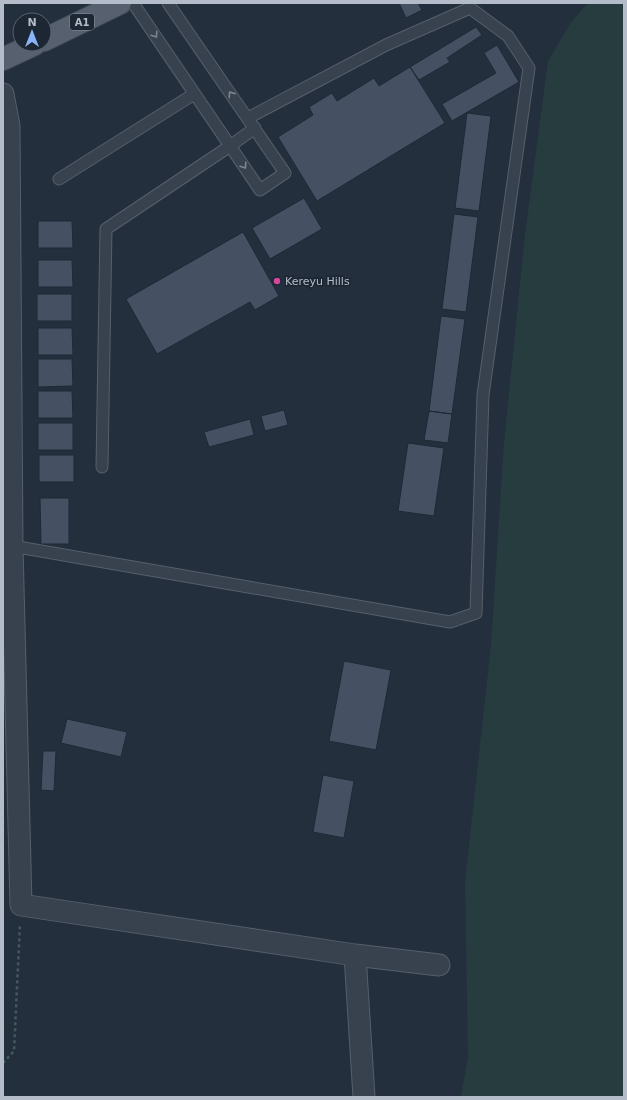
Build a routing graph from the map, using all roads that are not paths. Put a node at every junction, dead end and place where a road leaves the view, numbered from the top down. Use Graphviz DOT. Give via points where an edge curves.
graph roads {
  1 [pos="120,3"];
  2 [pos="133,3"];
  3 [pos="168,3"];
  4 [pos="52,36"];
  5 [pos="18,52"];
  6 [pos="3,59"];
  7 [pos="3,94"];
  8 [pos="194,94"];
  9 [pos="248,118"];
  10 [pos="255,128"];
  11 [pos="230,146"];
  12 [pos="59,179"];
  13 [pos="102,467"];
  14 [pos="12,546"];
  15 [pos="355,955"];
  16 [pos="439,965"];
  17 [pos="364,1097"];
  1 -- 4 [label="main road, A1"];
  2 -- 8 [label="lane, one-way"];
  9 -- 3 [label="lane, one-way"];
  5 -- 6 [label="main road"];
  7 -- 14 [label="street" via="10,126"];
  8 -- 11 [label="lane"];
  8 -- 12 [label="lane"];
  9 -- 10 [label="lane"];
  9 -- 14 [label="lane" via="386,45 470,8 508,36 529,68 483,395 476,613 450,622"];
  10 -- 11 [label="lane"];
  11 -- 10 [label="lane, one-way" via="260,190 285,173"];
  11 -- 13 [label="lane" via="106,229"];
  14 -- 15 [label="street" via="21,905"];
  15 -- 16 [label="street"];
  15 -- 17 [label="street"];
}
